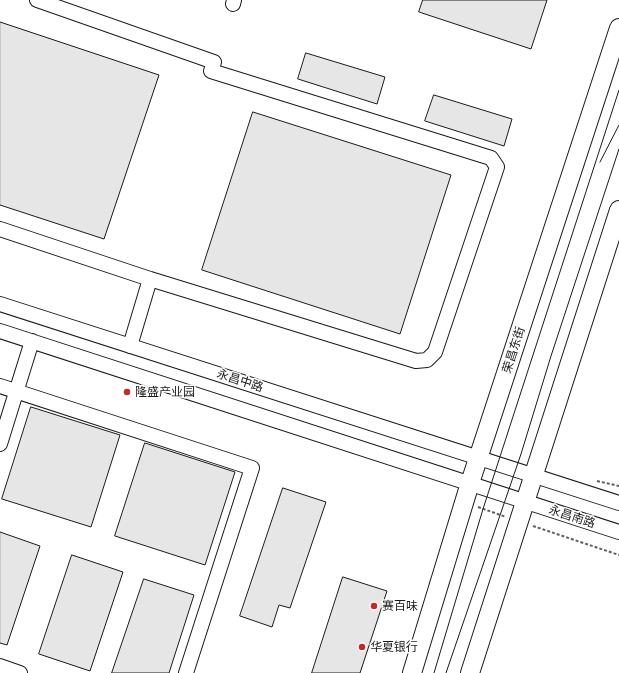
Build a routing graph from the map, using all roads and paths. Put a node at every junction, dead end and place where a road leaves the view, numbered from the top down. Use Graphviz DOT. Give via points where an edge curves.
graph roads {
  1 [pos="37,0"];
  2 [pos="619,28"];
  3 [pos="619,210"];
  4 [pos="0,229"];
  5 [pos="150,278"];
  6 [pos="0,304"];
  7 [pos="0,331"];
  8 [pos="32,341"];
  9 [pos="130,346"];
  10 [pos="0,386"];
  11 [pos="16,391"];
  12 [pos="0,444"];
  13 [pos="479,458"];
  14 [pos="533,474"];
  15 [pos="470,483"];
  16 [pos="525,502"];
  17 [pos="619,503"];
  18 [pos="519,521"];
  19 [pos="619,532"];
  20 [pos="619,555"];
  21 [pos="0,666"];
  22 [pos="20,673"];
  23 [pos="186,673"];
  24 [pos="412,673"];
  25 [pos="470,673"];
  1 -- 5 [label="street" via="214,62 211,71 491,158 497,167 435,352 427,360 416,361"];
  2 -- 13 [label="main road, 荣昌东街"];
  3 -- 14 [label="main road"];
  4 -- 5 [label="street"];
  5 -- 9 [label="street"];
  6 -- 9 [label="street, 永昌中路"];
  7 -- 8 [label="street"];
  8 -- 11 [label="street"];
  8 -- 15 [label="street"];
  9 -- 13 [label="street, 永昌中路"];
  10 -- 11 [label="street"];
  11 -- 12 [label="street"];
  11 -- 23 [label="street" via="252,468"];
  13 -- 14 [label="street, 永昌中路"];
  13 -- 15 [label="main road, 荣昌东街"];
  14 -- 16 [label="main road"];
  14 -- 17 [label="street"];
  15 -- 16 [label="street, 永昌南路"];
  15 -- 18 [label="path" via="478,508"];
  15 -- 24 [label="main road, 荣昌东街"];
  16 -- 18 [label="main road"];
  16 -- 19 [label="street, 永昌南路"];
  18 -- 20 [label="path"];
  18 -- 25 [label="main road"];
  21 -- 22 [label="street"];
}
